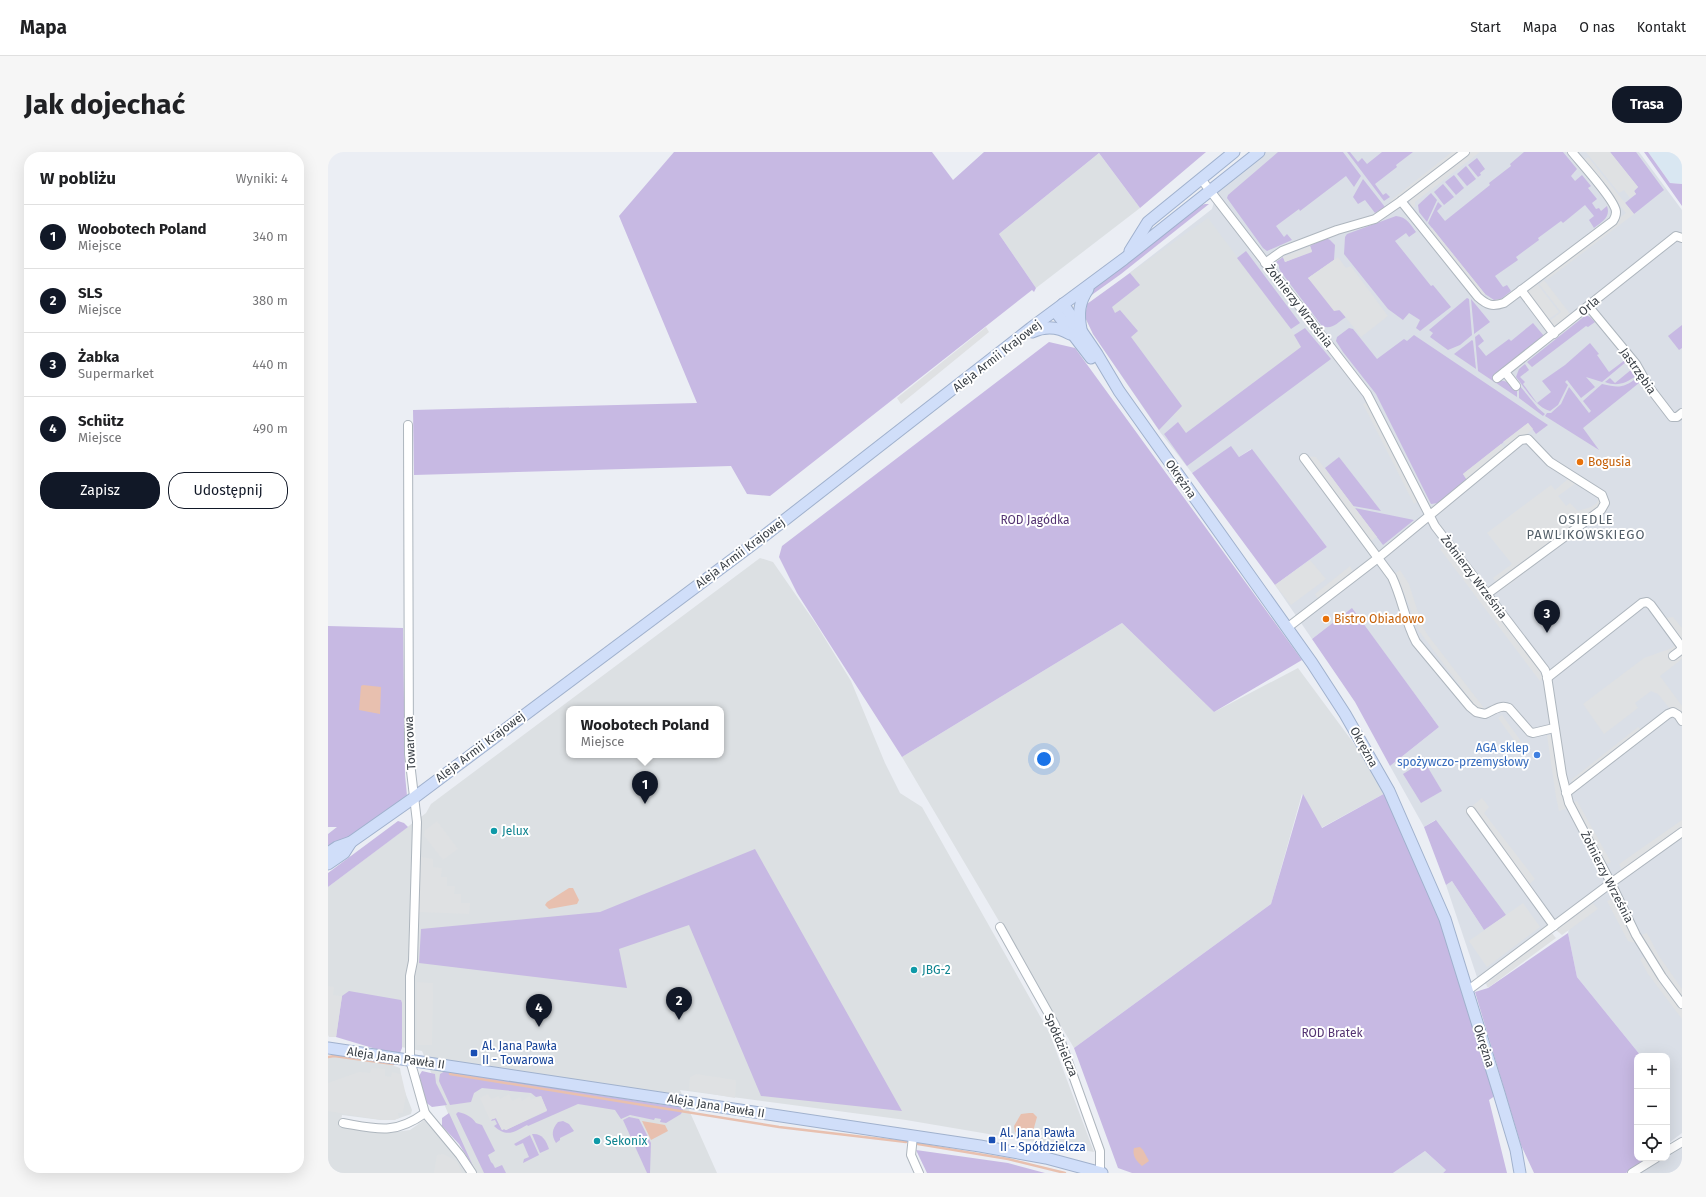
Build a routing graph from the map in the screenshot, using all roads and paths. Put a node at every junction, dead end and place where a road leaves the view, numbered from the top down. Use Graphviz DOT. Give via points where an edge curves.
graph roads {
  1 [pos="1234,152"];
  2 [pos="1259,152"];
  3 [pos="1465,152"];
  4 [pos="1572,152"];
  5 [pos="1201,179"];
  6 [pos="1211,191"];
  7 [pos="1401,201"];
  8 [pos="1682,238"];
  9 [pos="1124,259"];
  10 [pos="1265,263"];
  11 [pos="1093,282"];
  12 [pos="1521,290"];
  13 [pos="1589,307"];
  14 [pos="1059,308"];
  15 [pos="1554,334"];
  16 [pos="1078,335"];
  17 [pos="1018,338"];
  18 [pos="1505,372"];
  19 [pos="1497,378"];
  20 [pos="1516,386"];
  21 [pos="1682,413"];
  22 [pos="408,425"];
  23 [pos="1304,458"];
  24 [pos="1431,516"];
  25 [pos="1378,558"];
  26 [pos="1487,594"];
  27 [pos="1287,628"];
  28 [pos="1673,656"];
  29 [pos="1547,678"];
  30 [pos="1682,721"];
  31 [pos="1554,728"];
  32 [pos="1566,793"];
  33 [pos="415,797"];
  34 [pos="1471,811"];
  35 [pos="1682,832"];
  36 [pos="351,842"];
  37 [pos="328,853"];
  38 [pos="328,864"];
  39 [pos="1612,883"];
  40 [pos="1554,926"];
  41 [pos="1000,927"];
  42 [pos="1467,991"];
  43 [pos="1682,1004"];
  44 [pos="328,1048"];
  45 [pos="410,1060"];
  46 [pos="425,1114"];
  47 [pos="342,1123"];
  48 [pos="913,1136"];
  49 [pos="1682,1142"];
  50 [pos="1670,1149"];
  51 [pos="1516,1150"];
  52 [pos="1651,1161"];
  53 [pos="1101,1172"];
  54 [pos="472,1173"];
  55 [pos="919,1173"];
  56 [pos="1520,1173"];
  57 [pos="1526,1173"];
  58 [pos="1632,1173"];
  1 -- 5 [label="street, Aleja Armii Krajowej"];
  2 -- 6 [label="street, Aleja Armii Krajowej"];
  3 -- 7 [label="street"];
  4 -- 12 [label="street" via="1611,200 1616,211 1615,217"];
  5 -- 6 [label="street, Żołnierzy Września"];
  5 -- 9 [label="street, Aleja Armii Krajowej" via="1148,222"];
  6 -- 9 [label="street, Aleja Armii Krajowej"];
  6 -- 10 [label="street, Żołnierzy Września"];
  7 -- 10 [label="street" via="1375,218 1282,251"];
  7 -- 12 [label="street" via="1485,304 1491,306 1504,303"];
  8 -- 13 [label="street, Orla" via="1676,236"];
  9 -- 11 [label="street, Aleja Armii Krajowej"];
  10 -- 24 [label="street, Żołnierzy Września" via="1367,394"];
  11 -- 14 [label="street, Aleja Armii Krajowej"];
  11 -- 16 [label="street" via="1080,305"];
  12 -- 15 [label="street"];
  13 -- 15 [label="street, Orla"];
  13 -- 21 [label="street, Jastrzębia" via="1636,364 1649,387 1672,417"];
  14 -- 16 [label="street, Okrężna"];
  14 -- 17 [label="street, Aleja Armii Krajowej"];
  15 -- 18 [label="street, Orla"];
  16 -- 17 [label="street" via="1052,327 1036,330"];
  16 -- 27 [label="street, Okrężna" via="1097,354 1119,391"];
  17 -- 33 [label="street, Aleja Armii Krajowej" via="764,536"];
  18 -- 19 [label="street, Orla"];
  18 -- 20 [label="street"];
  22 -- 33 [label="street, Towarowa" via="409,750"];
  23 -- 25 [label="street"];
  24 -- 25 [label="street"];
  24 -- 26 [label="street, Żołnierzy Września" via="1442,535"];
  24 -- 26 [label="street" via="1525,438 1550,462 1602,495 1605,503 1601,510"];
  25 -- 27 [label="street"];
  25 -- 31 [label="street" via="1398,590 1416,642 1470,707 1485,714 1500,707 1509,708 1533,733"];
  26 -- 29 [label="street, Żołnierzy Września" via="1544,670"];
  27 -- 42 [label="street, Okrężna" via="1345,714 1392,797 1445,919"];
  28 -- 29 [label="street" via="1681,650 1681,646 1647,602 1642,603"];
  29 -- 31 [label="street, Żołnierzy Września"];
  30 -- 32 [label="street" via="1673,712 1668,714"];
  31 -- 32 [label="street, Żołnierzy Września"];
  32 -- 39 [label="street, Żołnierzy Września" via="1573,813"];
  33 -- 36 [label="street, Aleja Armii Krajowej"];
  33 -- 45 [label="street, Towarowa" via="417,822 413,961 410,976"];
  34 -- 40 [label="street"];
  35 -- 39 [label="street"];
  36 -- 37 [label="street, Aleja Armii Krajowej"];
  36 -- 38 [label="street, Aleja Armii Krajowej" via="344,853"];
  39 -- 40 [label="street"];
  39 -- 43 [label="street, Żołnierzy Września" via="1636,935"];
  40 -- 42 [label="street"];
  41 -- 53 [label="street, Spółdzielcza" via="1056,1025 1100,1151"];
  42 -- 51 [label="street, Okrężna"];
  44 -- 45 [label="street, Aleja Jana Pawła II"];
  45 -- 46 [label="street, Towarowa"];
  45 -- 48 [label="street, Aleja Jana Pawła II"];
  46 -- 47 [label="street" via="401,1127 386,1129"];
  46 -- 54 [label="street"];
  48 -- 53 [label="street, Aleja Jana Pawła II" via="1046,1158"];
  48 -- 55 [label="street" via="911,1155"];
  49 -- 50 [label="street"];
  51 -- 56 [label="street, Okrężna"];
  51 -- 57 [label="street, Okrężna"];
  52 -- 58 [label="street"];
}
